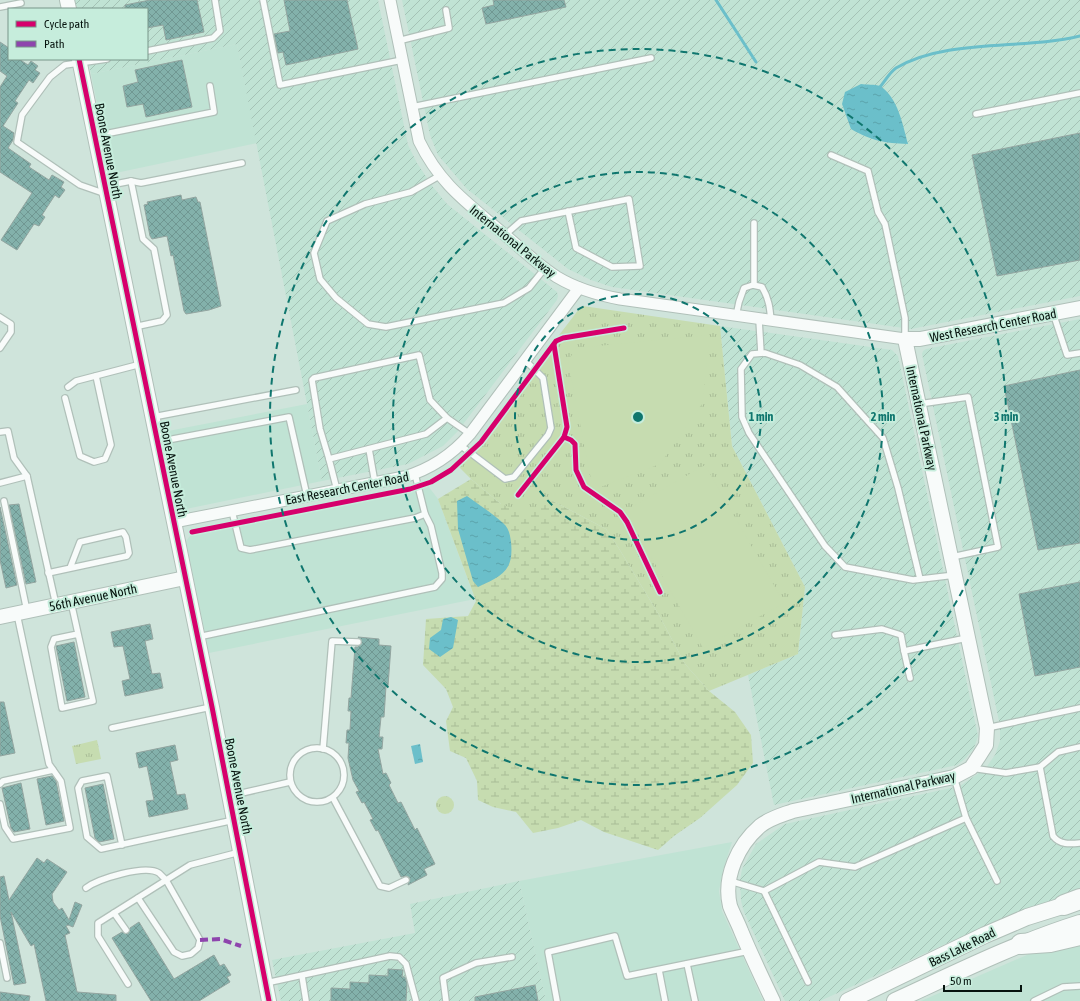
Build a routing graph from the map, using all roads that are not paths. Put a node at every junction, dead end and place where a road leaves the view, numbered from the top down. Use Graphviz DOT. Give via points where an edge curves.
graph roads {
  1 [pos="215,0"];
  2 [pos="263,0"];
  3 [pos="390,0"];
  4 [pos="21,3"];
  5 [pos="0,7"];
  6 [pos="446,10"];
  7 [pos="398,41"];
  8 [pos="148,51"];
  9 [pos="651,58"];
  10 [pos="94,60"];
  11 [pos="402,60"];
  12 [pos="80,61"];
  13 [pos="210,86"];
  14 [pos="1080,93"];
  15 [pos="412,107"];
  16 [pos="976,114"];
  17 [pos="95,136"];
  18 [pos="831,155"];
  19 [pos="242,163"];
  20 [pos="439,176"];
  21 [pos="131,182"];
  22 [pos="106,190"];
  23 [pos="568,211"];
  24 [pos="754,223"];
  25 [pos="505,235"];
  26 [pos="545,268"];
  27 [pos="754,286"];
  28 [pos="579,288"];
  29 [pos="1080,308"];
  30 [pos="1053,313"];
  31 [pos="736,316"];
  32 [pos="0,317"];
  33 [pos="759,320"];
  34 [pos="771,321"];
  35 [pos="134,327"];
  36 [pos="905,339"];
  37 [pos="0,348"];
  38 [pos="1080,353"];
  39 [pos="760,354"];
  40 [pos="526,361"];
  41 [pos="142,364"];
  42 [pos="96,376"];
  43 [pos="68,388"];
  44 [pos="296,390"];
  45 [pos="65,398"];
  46 [pos="919,404"];
  47 [pos="152,417"];
  48 [pos="447,418"];
  49 [pos="0,432"];
  50 [pos="470,434"];
  51 [pos="157,442"];
  52 [pos="460,445"];
  53 [pos="369,449"];
  54 [pos="329,459"];
  55 [pos="416,474"];
  56 [pos="27,476"];
  57 [pos="0,483"];
  58 [pos="375,483"];
  59 [pos="337,490"];
  60 [pos="307,496"];
  61 [pos="4,501"];
  62 [pos="232,511"];
  63 [pos="426,514"];
  64 [pos="174,522"];
  65 [pos="952,557"];
  66 [pos="70,568"];
  67 [pos="48,573"];
  68 [pos="956,575"];
  69 [pos="185,578"];
  70 [pos="920,579"];
  71 [pos="71,602"];
  72 [pos="56,605"];
  73 [pos="22,612"];
  74 [pos="0,617"];
  75 [pos="78,634"];
  76 [pos="835,635"];
  77 [pos="197,637"];
  78 [pos="969,638"];
  79 [pos="358,642"];
  80 [pos="904,651"];
  81 [pos="910,678"];
  82 [pos="212,707"];
  83 [pos="1080,708"];
  84 [pos="112,728"];
  85 [pos="987,728"];
  86 [pos="1080,747"];
  87 [pos="323,749"];
  88 [pos="1040,767"];
  89 [pos="971,768"];
  90 [pos="53,770"];
  91 [pos="954,777"];
  92 [pos="290,782"];
  93 [pos="0,784"];
  94 [pos="229,796"];
  95 [pos="333,798"];
  96 [pos="0,804"];
  97 [pos="966,818"];
  98 [pos="234,820"];
  99 [pos="1080,843"];
  100 [pos="122,845"];
  101 [pos="240,852"];
  102 [pos="166,880"];
  103 [pos="406,880"];
  104 [pos="730,881"];
  105 [pos="997,881"];
  106 [pos="86,888"];
  107 [pos="764,891"];
  108 [pos="138,898"];
  109 [pos="1075,902"];
  110 [pos="114,913"];
  111 [pos="1080,923"];
  112 [pos="126,930"];
  113 [pos="1080,934"];
  114 [pos="0,943"];
  115 [pos="1021,944"];
  116 [pos="750,951"];
  117 [pos="512,956"];
  118 [pos="687,964"];
  119 [pos="659,970"];
  120 [pos="302,976"];
  121 [pos="7,978"];
  122 [pos="808,982"];
  123 [pos="265,983"];
  124 [pos="128,984"];
  125 [pos="1080,986"];
  126 [pos="269,1001"];
  127 [pos="306,1001"];
  128 [pos="416,1001"];
  129 [pos="446,1001"];
  130 [pos="557,1001"];
  131 [pos="665,1001"];
  132 [pos="695,1001"];
  133 [pos="773,1001"];
  134 [pos="848,1001"];
  135 [pos="896,1001"];
  136 [pos="1034,1001"];
  1 -- 8 [label="lane" via="220,31 213,38"];
  2 -- 11 [label="lane" via="280,85"];
  3 -- 7 [label="street, International Parkway"];
  4 -- 5 [label="lane"];
  6 -- 7 [label="lane" via="449,28"];
  7 -- 11 [label="street, International Parkway"];
  9 -- 15 [label="lane"];
  10 -- 12 [label="lane"];
  11 -- 15 [label="street, International Parkway"];
  12 -- 17 [label="street, Boone Avenue North"];
  12 -- 22 [label="lane" via="65,65 50,77 22,115 17,142 80,184"];
  13 -- 17 [label="lane" via="214,112"];
  14 -- 16 [label="lane"];
  15 -- 20 [label="street, International Parkway" via="419,141"];
  17 -- 22 [label="street, Boone Avenue North"];
  18 -- 36 [label="lane" via="868,171 878,212 885,224 905,318"];
  19 -- 21 [label="lane" via="141,183"];
  20 -- 25 [label="street, International Parkway" via="448,187"];
  20 -- 26 [label="lane" via="411,192 365,204 327,221 314,253 320,279 336,298 368,324 386,327 504,303 529,288"];
  21 -- 22 [label="lane"];
  21 -- 35 [label="lane" via="143,239 154,249 167,315 162,321"];
  22 -- 35 [label="street, Boone Avenue North"];
  23 -- 23 [label="lane" via="629,199 640,266 612,267 576,248"];
  23 -- 25 [label="lane" via="521,221"];
  24 -- 27 [label="lane"];
  25 -- 26 [label="street, International Parkway"];
  26 -- 28 [label="street, International Parkway"];
  27 -- 31 [label="lane" via="744,288"];
  27 -- 34 [label="lane" via="762,288 767,296"];
  28 -- 31 [label="street, International Parkway" via="620,299"];
  28 -- 40 [label="street, East Research Center Road"];
  29 -- 30 [label="street, West Research Center Road"];
  30 -- 36 [label="street, West Research Center Road" via="920,339"];
  30 -- 38 [label="lane" via="1067,355"];
  31 -- 33 [label="street, International Parkway"];
  32 -- 37 [label="lane" via="11,324 11,332"];
  33 -- 34 [label="street, International Parkway"];
  33 -- 39 [label="lane"];
  34 -- 36 [label="street, International Parkway"];
  35 -- 41 [label="street, Boone Avenue North"];
  36 -- 46 [label="street, International Parkway"];
  39 -- 70 [label="lane" via="765,353 800,365 837,387 883,438"];
  39 -- 70 [label="lane" via="752,354 741,369 742,417 749,432 825,546 845,567 913,580"];
  40 -- 50 [label="street, East Research Center Road"];
  40 -- 52 [label="lane" via="543,378 551,428 548,435 514,477 509,479 505,479"];
  41 -- 42 [label="lane"];
  41 -- 47 [label="street, Boone Avenue North"];
  42 -- 43 [label="lane" via="76,381"];
  42 -- 45 [label="lane" via="111,445 105,458 94,462 80,456"];
  44 -- 47 [label="lane"];
  46 -- 65 [label="street, International Parkway"];
  46 -- 65 [label="lane" via="968,397 998,547"];
  47 -- 51 [label="street, Boone Avenue North"];
  48 -- 50 [label="lane"];
  48 -- 53 [label="lane" via="426,434"];
  48 -- 54 [label="lane" via="430,400 419,355 314,378 312,380 320,429"];
  49 -- 56 [label="lane" via="8,431 14,458"];
  50 -- 52 [label="street, East Research Center Road"];
  51 -- 60 [label="lane" via="289,417"];
  51 -- 64 [label="street, Boone Avenue North"];
  52 -- 55 [label="street, East Research Center Road" via="445,458"];
  53 -- 54 [label="lane"];
  53 -- 58 [label="lane"];
  54 -- 59 [label="lane"];
  55 -- 58 [label="street, East Research Center Road"];
  55 -- 63 [label="lane"];
  56 -- 57 [label="lane"];
  56 -- 67 [label="lane"];
  58 -- 59 [label="street, East Research Center Road"];
  59 -- 60 [label="street, East Research Center Road"];
  60 -- 62 [label="street, East Research Center Road"];
  61 -- 73 [label="lane"];
  62 -- 63 [label="lane" via="241,548 250,550"];
  62 -- 64 [label="street, East Research Center Road"];
  63 -- 77 [label="lane" via="442,573 442,579 435,586"];
  64 -- 69 [label="street, Boone Avenue North"];
  65 -- 68 [label="street, International Parkway"];
  66 -- 66 [label="lane" via="127,556 130,553 123,532 80,542"];
  66 -- 67 [label="lane"];
  67 -- 72 [label="lane"];
  68 -- 70 [label="lane"];
  68 -- 78 [label="street, International Parkway"];
  69 -- 71 [label="street, 56th Avenue North"];
  69 -- 77 [label="street, Boone Avenue North"];
  71 -- 72 [label="street, 56th Avenue North"];
  71 -- 75 [label="lane"];
  72 -- 73 [label="street, 56th Avenue North"];
  73 -- 74 [label="street, 56th Avenue North"];
  73 -- 90 [label="lane" via="49,764"];
  75 -- 75 [label="lane" via="93,701 62,708 51,647 54,639"];
  76 -- 80 [label="lane" via="882,629 901,635"];
  77 -- 82 [label="street, Boone Avenue North"];
  78 -- 80 [label="lane"];
  78 -- 85 [label="street, International Parkway"];
  79 -- 87 [label="lane" via="332,641"];
  80 -- 81 [label="lane"];
  82 -- 84 [label="lane"];
  82 -- 94 [label="street, Boone Avenue North"];
  83 -- 85 [label="lane"];
  85 -- 89 [label="street, International Parkway" via="986,745"];
  86 -- 88 [label="lane" via="1058,752"];
  87 -- 92 [label="lane" via="312,748 296,757 290,769"];
  87 -- 95 [label="lane" via="336,756 342,763 344,772 344,781"];
  88 -- 89 [label="lane" via="1006,773"];
  88 -- 99 [label="lane" via="1053,836 1068,844"];
  89 -- 91 [label="street, International Parkway"];
  90 -- 93 [label="lane" via="3,781"];
  90 -- 96 [label="lane" via="61,781 70,828 13,839 5,828"];
  91 -- 97 [label="lane"];
  91 -- 104 [label="street, International Parkway" via="793,811 776,817 760,826 748,839 738,853 731,870"];
  92 -- 94 [label="lane"];
  92 -- 95 [label="lane" via="297,794 309,801 318,803"];
  94 -- 98 [label="street, Boone Avenue North"];
  95 -- 103 [label="lane" via="380,886 389,888"];
  97 -- 105 [label="lane"];
  97 -- 107 [label="lane" via="855,867 819,862"];
  98 -- 100 [label="lane"];
  98 -- 101 [label="street, Boone Avenue North"];
  100 -- 100 [label="lane" via="101,849 87,837 78,788 82,781 107,776"];
  101 -- 102 [label="lane" via="190,865"];
  101 -- 123 [label="street, Boone Avenue North"];
  102 -- 106 [label="lane" via="159,873 143,870 101,879"];
  102 -- 108 [label="lane"];
  102 -- 108 [label="lane" via="200,940 198,948 191,954 182,956 174,952"];
  104 -- 107 [label="lane"];
  104 -- 116 [label="street, International Parkway" via="730,906"];
  107 -- 122 [label="lane"];
  108 -- 110 [label="lane"];
  109 -- 134 [label="main road, Bass Lake Road" via="1027,917 985,935"];
  110 -- 112 [label="lane"];
  110 -- 124 [label="lane" via="98,923 98,936"];
  111 -- 115 [label="main road, Bass Lake Road"];
  113 -- 115 [label="highway" via="1050,942"];
  114 -- 121 [label="lane"];
  115 -- 135 [label="main road, Bass Lake Road"];
  116 -- 118 [label="lane"];
  116 -- 133 [label="street, International Parkway"];
  117 -- 129 [label="lane" via="476,963 443,978"];
  118 -- 119 [label="lane"];
  118 -- 132 [label="lane"];
  119 -- 130 [label="lane" via="627,976 615,936 548,952"];
  119 -- 131 [label="lane"];
  120 -- 123 [label="lane"];
  120 -- 127 [label="lane"];
  120 -- 128 [label="lane" via="390,956 398,957 406,964"];
  123 -- 126 [label="street, Boone Avenue North"];
  125 -- 136 [label="lane" via="1063,987"];
}
